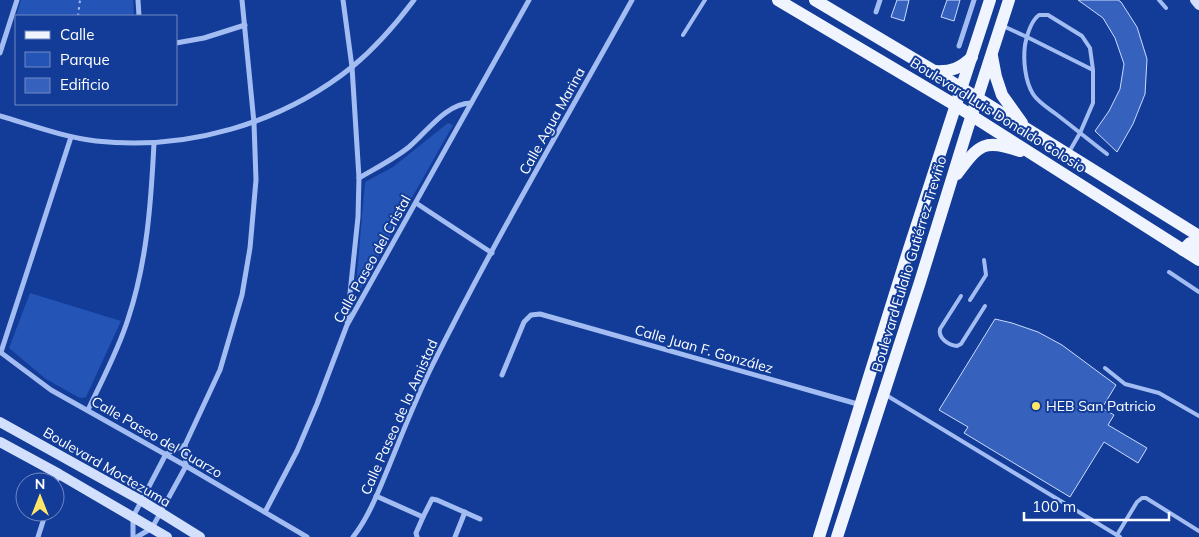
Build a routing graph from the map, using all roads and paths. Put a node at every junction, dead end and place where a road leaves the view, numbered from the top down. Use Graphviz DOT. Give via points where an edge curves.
graph roads {
  1 [pos="17,0"];
  2 [pos="80,0"];
  3 [pos="138,0"];
  4 [pos="242,0"];
  5 [pos="344,0"];
  6 [pos="414,0"];
  7 [pos="529,0"];
  8 [pos="632,0"];
  9 [pos="705,0"];
  10 [pos="778,0"];
  11 [pos="815,0"];
  12 [pos="880,0"];
  13 [pos="974,0"];
  14 [pos="990,0"];
  15 [pos="1009,0"];
  16 [pos="1159,0"];
  17 [pos="1195,0"];
  18 [pos="1199,5"];
  19 [pos="1166,8"];
  20 [pos="876,12"];
  21 [pos="78,15"];
  22 [pos="139,15"];
  23 [pos="13,22"];
  24 [pos="245,24"];
  25 [pos="1001,26"];
  26 [pos="683,35"];
  27 [pos="1027,36"];
  28 [pos="178,43"];
  29 [pos="959,46"];
  30 [pos="0,53"];
  31 [pos="991,54"];
  32 [pos="972,56"];
  33 [pos="352,67"];
  34 [pos="1093,70"];
  35 [pos="934,71"];
  36 [pos="961,88"];
  37 [pos="977,98"];
  38 [pos="472,103"];
  39 [pos="955,105"];
  40 [pos="972,115"];
  41 [pos="0,116"];
  42 [pos="254,123"];
  43 [pos="1026,129"];
  44 [pos="1080,133"];
  45 [pos="71,137"];
  46 [pos="154,143"];
  47 [pos="1107,154"];
  48 [pos="1068,155"];
  49 [pos="1043,160"];
  50 [pos="359,178"];
  51 [pos="952,179"];
  52 [pos="416,203"];
  53 [pos="1199,236"];
  54 [pos="1199,247"];
  55 [pos="1183,250"];
  56 [pos="492,253"];
  57 [pos="984,260"];
  58 [pos="1199,260"];
  59 [pos="1169,272"];
  60 [pos="919,286"];
  61 [pos="1199,292"];
  62 [pos="895,294"];
  63 [pos="961,296"];
  64 [pos="970,300"];
  65 [pos="985,306"];
  66 [pos="347,325"];
  67 [pos="0,352"];
  68 [pos="1105,368"];
  69 [pos="502,375"];
  70 [pos="884,394"];
  71 [pos="861,405"];
  72 [pos="88,410"];
  73 [pos="1199,416"];
  74 [pos="0,422"];
  75 [pos="0,442"];
  76 [pos="185,445"];
  77 [pos="166,454"];
  78 [pos="186,466"];
  79 [pos="55,472"];
  80 [pos="65,477"];
  81 [pos="376,496"];
  82 [pos="142,501"];
  83 [pos="160,512"];
  84 [pos="265,512"];
  85 [pos="465,512"];
  86 [pos="422,516"];
  87 [pos="134,517"];
  88 [pos="480,519"];
  89 [pos="43,522"];
  90 [pos="152,528"];
  91 [pos="1199,531"];
  92 [pos="1118,536"];
  93 [pos="38,537"];
  94 [pos="133,537"];
  95 [pos="137,537"];
  96 [pos="167,537"];
  97 [pos="200,537"];
  98 [pos="307,537"];
  99 [pos="353,537"];
  100 [pos="417,537"];
  101 [pos="455,537"];
  102 [pos="819,537"];
  103 [pos="838,537"];
  1 -- 23 [label="street"];
  2 -- 21 [label="path"];
  3 -- 22 [label="street"];
  4 -- 24 [label="street"];
  5 -- 33 [label="street"];
  6 -- 33 [label="street"];
  7 -- 38 [label="street, Calle Paseo del Cristal"];
  8 -- 56 [label="street, Calle Agua Marina"];
  9 -- 26 [label="lane"];
  10 -- 39 [label="main road, Boulevard Luis Donaldo Colosio"];
  11 -- 35 [label="main road, Boulevard Luis Donaldo Colosio"];
  12 -- 20 [label="street"];
  13 -- 29 [label="street"];
  14 -- 32 [label="main road, Boulevard Eulalio Gutiérrez Treviño"];
  15 -- 25 [label="main road, Boulevard Eulalio Gutiérrez Treviño"];
  16 -- 19 [label="lane"];
  17 -- 18 [label="main road"];
  23 -- 30 [label="street"];
  24 -- 28 [label="street"];
  24 -- 42 [label="street"];
  25 -- 27 [label="lane"];
  25 -- 31 [label="main road, Boulevard Eulalio Gutiérrez Treviño"];
  27 -- 34 [label="lane"];
  27 -- 34 [label="lane" via="1036,17 1048,15 1082,36 1090,48"];
  27 -- 44 [label="lane" via="1025,69 1033,94"];
  31 -- 37 [label="main road, Boulevard Eulalio Gutiérrez Treviño"];
  31 -- 43 [label="main road" via="1002,95"];
  32 -- 35 [label="main road" via="952,71"];
  32 -- 36 [label="main road, Boulevard Eulalio Gutiérrez Treviño"];
  33 -- 42 [label="street" via="321,88"];
  33 -- 50 [label="street"];
  34 -- 44 [label="lane" via="1093,103"];
  35 -- 36 [label="main road, Boulevard Luis Donaldo Colosio"];
  36 -- 37 [label="main road, Boulevard Luis Donaldo Colosio"];
  36 -- 39 [label="main road, Boulevard Eulalio Gutiérrez Treviño"];
  37 -- 40 [label="main road, Boulevard Eulalio Gutiérrez Treviño"];
  37 -- 43 [label="main road, Boulevard Luis Donaldo Colosio"];
  38 -- 50 [label="street" via="454,107 389,161"];
  38 -- 52 [label="street, Calle Paseo del Cristal"];
  39 -- 40 [label="main road, Boulevard Luis Donaldo Colosio"];
  39 -- 62 [label="main road, Boulevard Eulalio Gutiérrez Treviño"];
  40 -- 49 [label="main road, Boulevard Luis Donaldo Colosio"];
  40 -- 51 [label="main road, Boulevard Eulalio Gutiérrez Treviño"];
  41 -- 45 [label="street"];
  42 -- 46 [label="street" via="218,133"];
  42 -- 76 [label="street" via="255,205 242,295 220,370"];
  43 -- 48 [label="main road, Boulevard Luis Donaldo Colosio"];
  44 -- 47 [label="lane"];
  44 -- 48 [label="lane"];
  45 -- 46 [label="street"];
  45 -- 67 [label="street"];
  46 -- 72 [label="street" via="151,205 137,285 118,347"];
  48 -- 53 [label="main road, Boulevard Luis Donaldo Colosio"];
  49 -- 51 [label="main road" via="1005,146 986,145 973,153"];
  49 -- 55 [label="main road, Boulevard Luis Donaldo Colosio"];
  50 -- 66 [label="street"];
  51 -- 60 [label="main road, Boulevard Eulalio Gutiérrez Treviño"];
  52 -- 56 [label="street"];
  52 -- 66 [label="street, Calle Paseo del Cristal"];
  54 -- 55 [label="main road" via="1190,243"];
  55 -- 58 [label="main road, Boulevard Luis Donaldo Colosio"];
  56 -- 81 [label="street, Calle Paseo de la Amistad" via="418,395"];
  57 -- 64 [label="lane" via="986,274"];
  59 -- 61 [label="lane"];
  60 -- 62 [label="main road"];
  60 -- 70 [label="main road, Boulevard Eulalio Gutiérrez Treviño"];
  62 -- 71 [label="main road, Boulevard Eulalio Gutiérrez Treviño"];
  63 -- 65 [label="lane" via="940,329 940,337 952,345 961,344"];
  66 -- 84 [label="street, Calle Paseo del Cristal" via="297,451"];
  67 -- 72 [label="street, Calle Paseo del Cuarzo" via="51,390"];
  68 -- 73 [label="lane" via="1125,384 1159,393"];
  69 -- 71 [label="street, Calle Juan F. González" via="524,322 531,315 540,314"];
  70 -- 92 [label="lane"];
  70 -- 103 [label="main road, Boulevard Eulalio Gutiérrez Treviño"];
  71 -- 102 [label="main road, Boulevard Eulalio Gutiérrez Treviño"];
  72 -- 77 [label="street, Calle Paseo del Cuarzo"];
  74 -- 82 [label="main road, Boulevard Moctezuma"];
  75 -- 79 [label="main road"];
  76 -- 77 [label="street"];
  76 -- 78 [label="street"];
  77 -- 78 [label="street, Calle Paseo del Cuarzo"];
  77 -- 82 [label="street"];
  78 -- 83 [label="street"];
  78 -- 84 [label="street, Calle Paseo del Cuarzo"];
  80 -- 87 [label="main road"];
  81 -- 86 [label="street"];
  81 -- 99 [label="street, Calle Paseo de la Amistad"];
  82 -- 83 [label="main road, Boulevard Moctezuma"];
  82 -- 87 [label="street"];
  83 -- 90 [label="street"];
  83 -- 97 [label="main road, Boulevard Moctezuma"];
  84 -- 98 [label="street, Calle Paseo del Cuarzo"];
  85 -- 86 [label="street" via="435,499 431,500"];
  85 -- 88 [label="street"];
  85 -- 101 [label="street"];
  86 -- 100 [label="street"];
  87 -- 90 [label="main road"];
  87 -- 94 [label="street"];
  89 -- 93 [label="street"];
  90 -- 95 [label="street"];
  90 -- 96 [label="main road"];
  91 -- 92 [label="lane" via="1142,498"];
}
